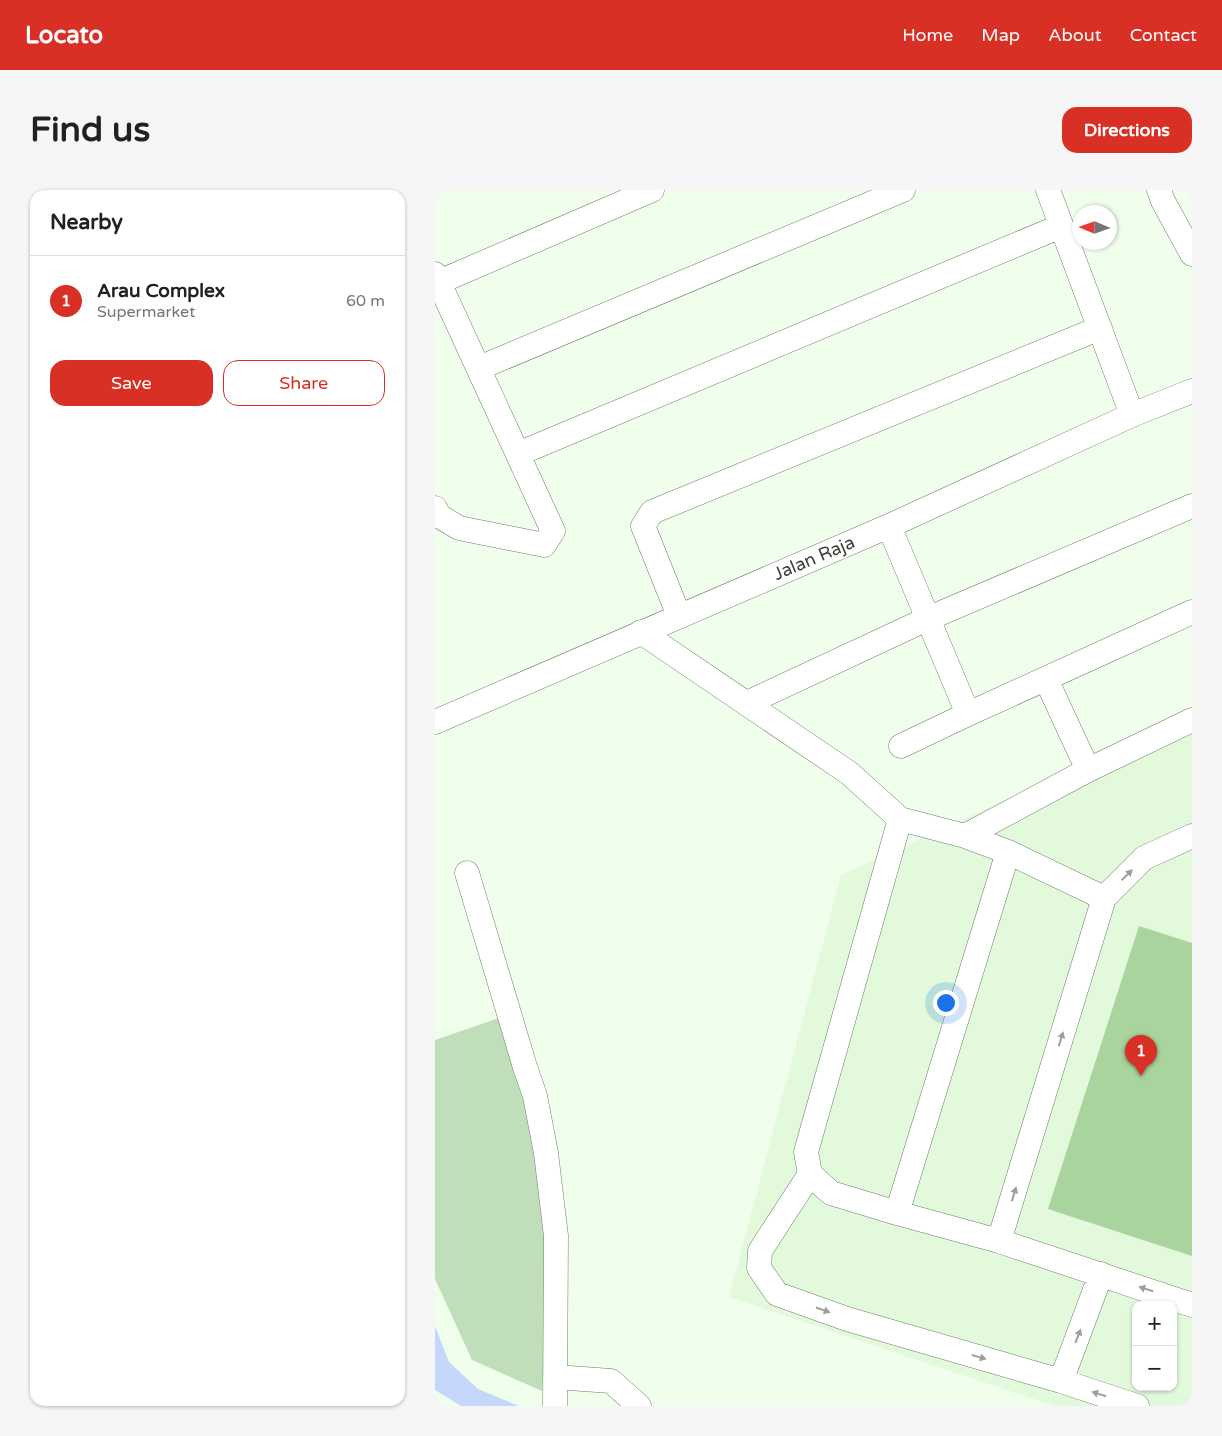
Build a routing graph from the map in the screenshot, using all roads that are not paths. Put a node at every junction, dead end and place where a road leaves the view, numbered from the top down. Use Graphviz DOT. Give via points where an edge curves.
graph roads {
  1 [pos="903,190"];
  2 [pos="1048,190"];
  3 [pos="1159,190"];
  4 [pos="643,192"];
  5 [pos="1061,226"];
  6 [pos="1192,254"];
  7 [pos="437,278"];
  8 [pos="1100,328"];
  9 [pos="479,368"];
  10 [pos="1192,391"];
  11 [pos="1133,415"];
  12 [pos="518,454"];
  13 [pos="1192,506"];
  14 [pos="435,508"];
  15 [pos="889,526"];
  16 [pos="1192,612"];
  17 [pos="679,616"];
  18 [pos="927,619"];
  19 [pos="641,632"];
  20 [pos="1046,679"];
  21 [pos="747,703"];
  22 [pos="968,714"];
  23 [pos="1192,720"];
  24 [pos="435,722"];
  25 [pos="901,746"];
  26 [pos="1088,770"];
  27 [pos="900,819"];
  28 [pos="965,836"];
  29 [pos="1192,836"];
  30 [pos="1008,852"];
  31 [pos="467,873"];
  32 [pos="1104,898"];
  33 [pos="811,1174"];
  34 [pos="897,1213"];
  35 [pos="999,1241"];
  36 [pos="1101,1274"];
  37 [pos="1192,1305"];
  38 [pos="1061,1381"];
  39 [pos="555,1393"];
  40 [pos="639,1406"];
  41 [pos="1137,1406"];
  1 -- 9 [label="street"];
  2 -- 5 [label="street"];
  3 -- 6 [label="street"];
  4 -- 7 [label="street"];
  5 -- 8 [label="street"];
  5 -- 12 [label="street"];
  7 -- 9 [label="street"];
  8 -- 11 [label="street"];
  8 -- 17 [label="street" via="652,512 643,526"];
  9 -- 12 [label="street"];
  10 -- 11 [label="street, Jalan Raja"];
  11 -- 15 [label="street, Jalan Raja"];
  12 -- 14 [label="street" via="553,531 544,545 459,528 439,516"];
  13 -- 18 [label="street"];
  15 -- 17 [label="street, Jalan Raja"];
  15 -- 18 [label="street"];
  16 -- 20 [label="street"];
  17 -- 19 [label="street, Jalan Raja"];
  18 -- 21 [label="street"];
  18 -- 22 [label="street"];
  19 -- 21 [label="street"];
  19 -- 24 [label="street, Jalan Raja"];
  20 -- 22 [label="street"];
  20 -- 26 [label="street"];
  21 -- 27 [label="street" via="849,773"];
  22 -- 25 [label="street"];
  23 -- 26 [label="street"];
  26 -- 28 [label="street"];
  27 -- 28 [label="street"];
  27 -- 33 [label="street" via="806,1152"];
  28 -- 30 [label="street"];
  32 -- 29 [label="street, one-way" via="1145,858"];
  30 -- 32 [label="street"];
  30 -- 34 [label="street"];
  31 -- 39 [label="street" via="535,1096 546,1153 556,1236"];
  35 -- 32 [label="street, one-way"];
  33 -- 34 [label="street" via="831,1192"];
  33 -- 38 [label="street, one-way" via="760,1251 759,1268 777,1294 847,1319"];
  34 -- 35 [label="street"];
  35 -- 36 [label="street"];
  37 -- 36 [label="street, one-way"];
  38 -- 36 [label="street, one-way"];
  41 -- 38 [label="street, one-way"];
  39 -- 40 [label="street" via="611,1381"];
}
